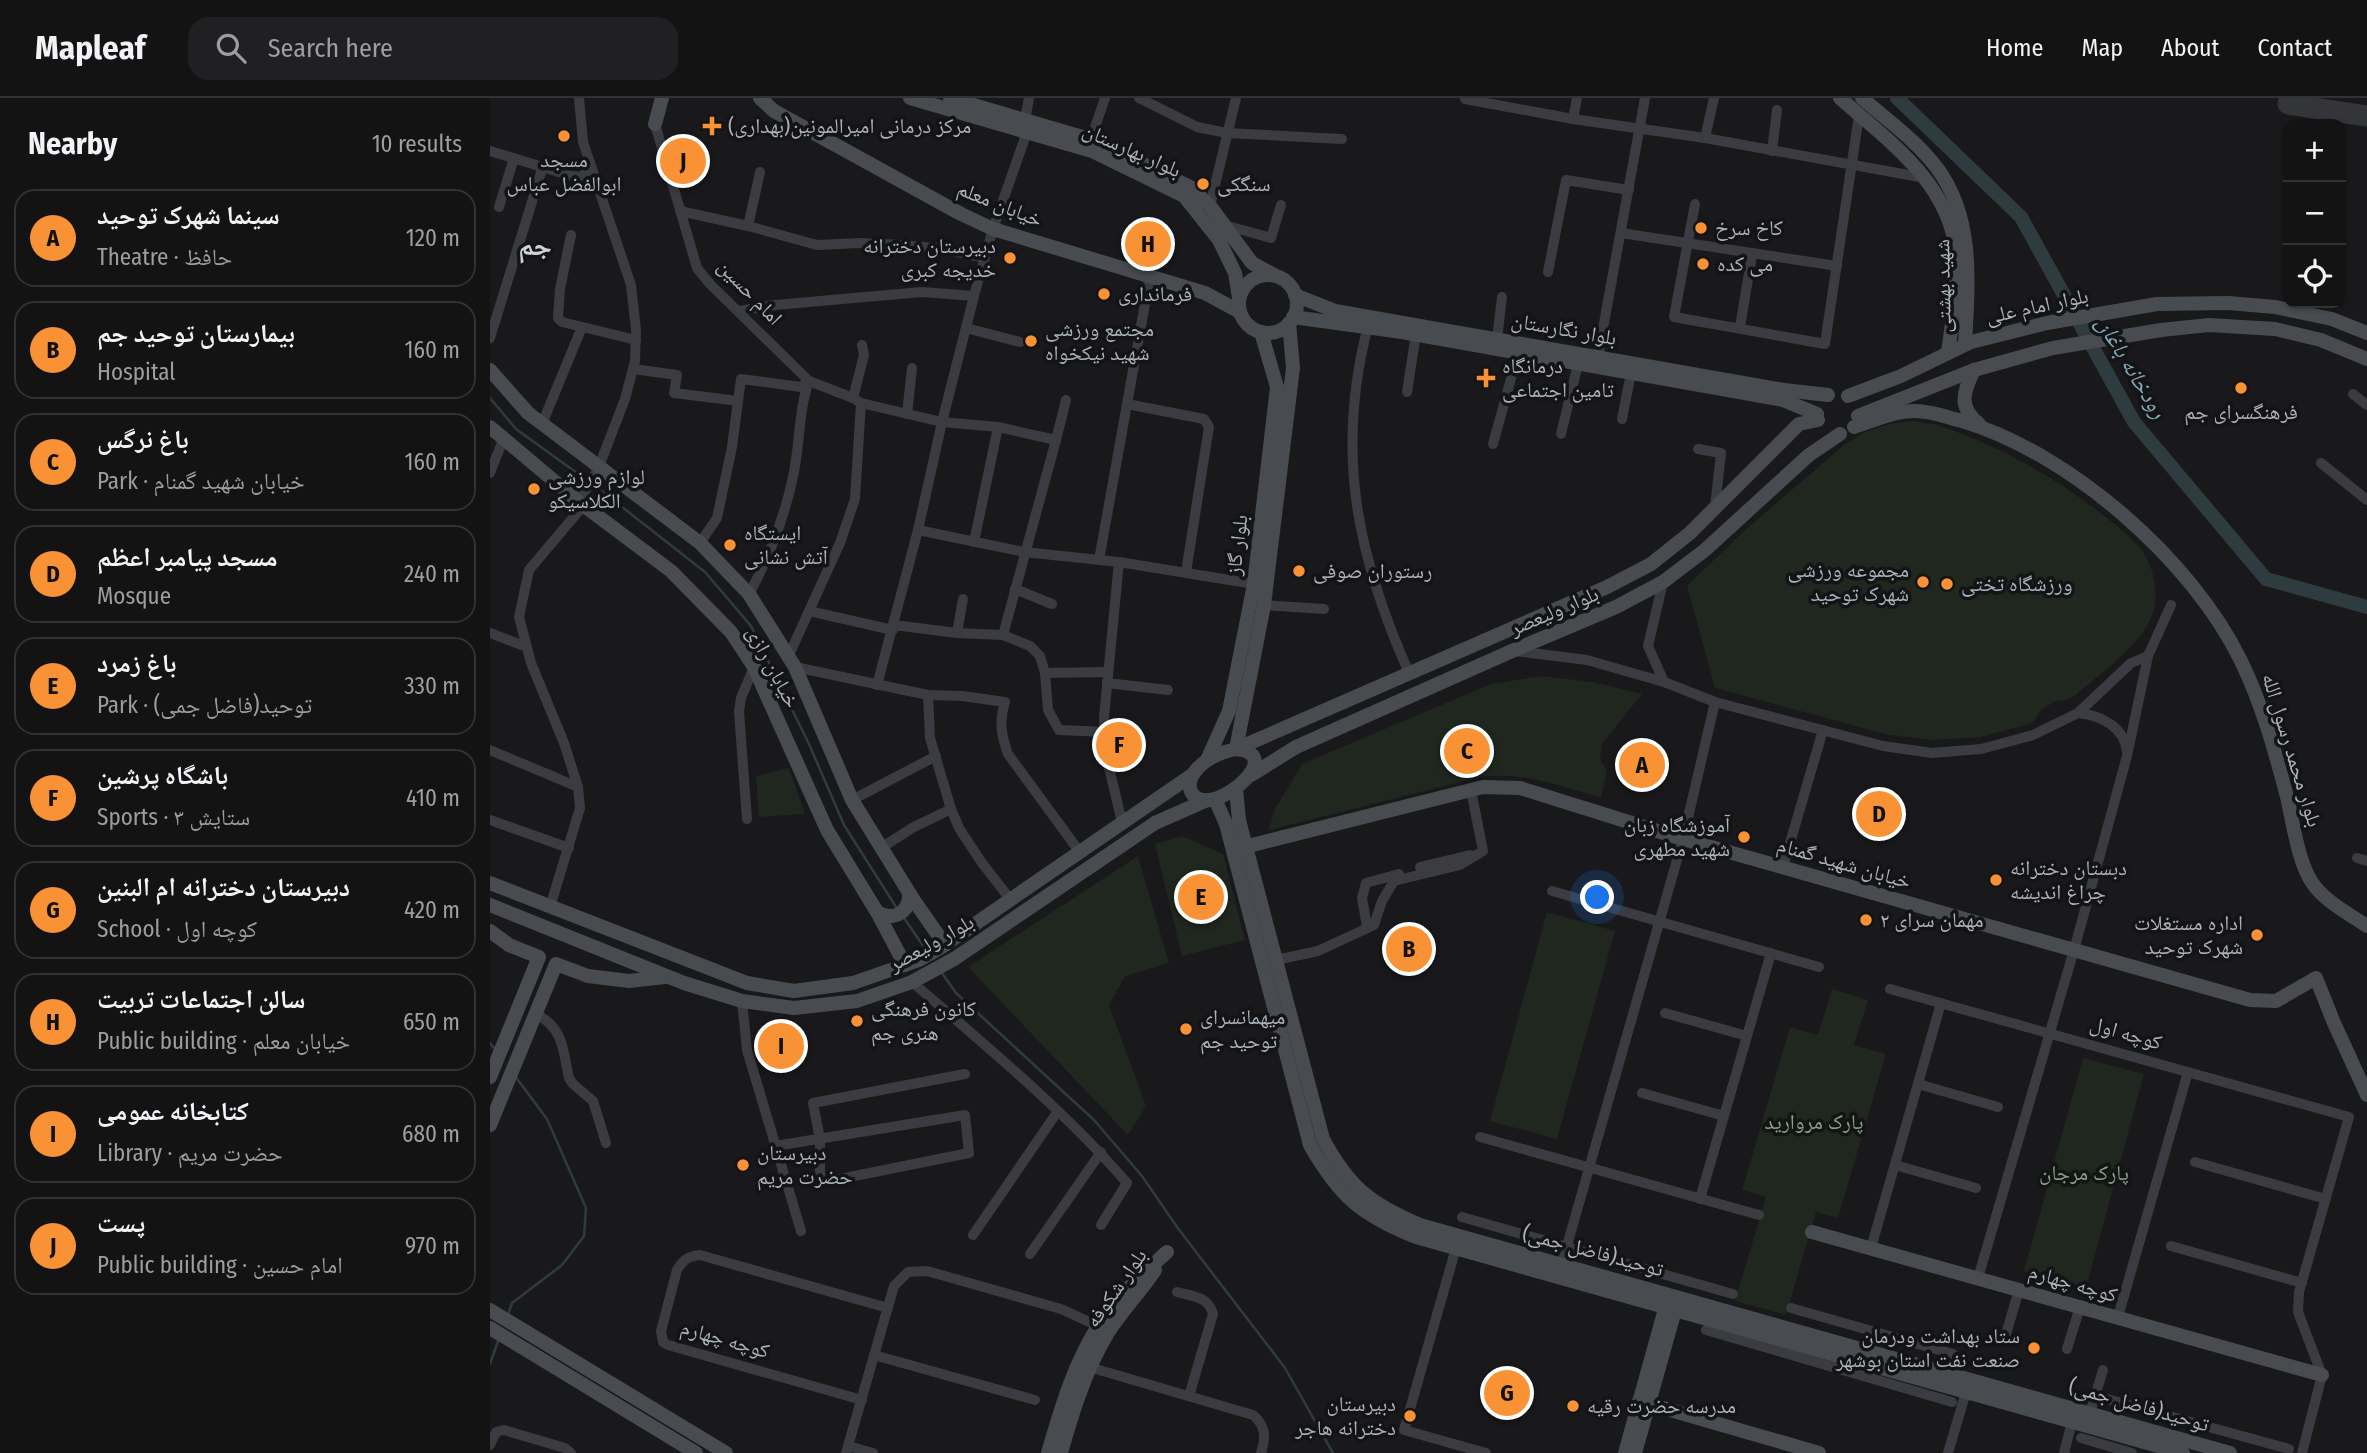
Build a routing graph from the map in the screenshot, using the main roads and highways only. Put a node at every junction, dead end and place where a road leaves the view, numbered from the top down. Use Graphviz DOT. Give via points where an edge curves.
graph roads {
  1 [pos="650,98"];
  2 [pos="662,98"];
  3 [pos="760,98"];
  4 [pos="910,98"];
  5 [pos="950,98"];
  6 [pos="1840,98"];
  7 [pos="1863,98"];
  8 [pos="1026,126"];
  9 [pos="1252,263"];
  10 [pos="1235,273"];
  11 [pos="1274,275"];
  12 [pos="1295,295"];
  13 [pos="1240,305"];
  14 [pos="1291,320"];
  15 [pos="1261,332"];
  16 [pos="2367,333"];
  17 [pos="1965,344"];
  18 [pos="1948,353"];
  19 [pos="2367,359"];
  20 [pos="1293,368"];
  21 [pos="1273,369"];
  22 [pos="490,370"];
  23 [pos="1974,370"];
  24 [pos="1828,396"];
  25 [pos="1848,396"];
  26 [pos="1817,417"];
  27 [pos="1856,421"];
  28 [pos="490,427"];
  29 [pos="1983,428"];
  30 [pos="1840,434"];
  31 [pos="1224,722"];
  32 [pos="1240,724"];
  33 [pos="1236,749"];
  34 [pos="1207,760"];
  35 [pos="1192,775"];
  36 [pos="1251,775"];
  37 [pos="1236,789"];
  38 [pos="1154,800"];
  39 [pos="1211,800"];
  40 [pos="1165,817"];
  41 [pos="1239,848"];
  42 [pos="490,883"];
  43 [pos="909,893"];
  44 [pos="490,905"];
  45 [pos="877,912"];
  46 [pos="2367,926"];
  47 [pos="490,931"];
  48 [pos="942,947"];
  49 [pos="917,966"];
  50 [pos="670,977"];
  51 [pos="1280,1005"];
  52 [pos="520,1006"];
  53 [pos="536,1014"];
  54 [pos="490,1077"];
  55 [pos="2367,1095"];
  56 [pos="490,1125"];
  57 [pos="1812,1231"];
  58 [pos="1559,1271"];
  59 [pos="1673,1301"];
  60 [pos="501,1316"];
  61 [pos="497,1333"];
  62 [pos="1877,1367"];
  63 [pos="2322,1375"];
  64 [pos="1644,1403"];
  65 [pos="2125,1429"];
  66 [pos="2159,1444"];
  67 [pos="696,1453"];
  68 [pos="726,1453"];
  69 [pos="1048,1453"];
  70 [pos="1061,1453"];
  71 [pos="1625,1453"];
  72 [pos="1635,1453"];
  73 [pos="1819,1453"];
  74 [pos="2183,1453"];
  75 [pos="2230,1453"];
  1 -- 2 [label="main road, امام حسین" via="655,124"];
  3 -- 13 [label="main road, خیابان معلم" via="774,111 993,229"];
  4 -- 8 [label="main road, بلوار بهارستان"];
  5 -- 8 [label="main road, بلوار بهارستان"];
  6 -- 18 [label="main road, شهید بهشتی" via="1902,152 1936,193 1945,212 1956,250"];
  7 -- 17 [label="main road, شهید بهشتی" via="1936,166 1957,201 1967,253"];
  8 -- 9 [label="main road, بلوار بهارستان" via="1091,139 1191,187"];
  8 -- 10 [label="main road, بلوار بهارستان" via="1092,151 1184,196 1219,240"];
  9 -- 10 [label="main road" via="1247,273"];
  9 -- 11 [label="main road, بلوار بهارستان"];
  10 -- 13 [label="main road, بلوار بهارستان"];
  11 -- 12 [label="main road" via="1287,282"];
  11 -- 13 [label="main road" via="1259,276 1246,284"];
  12 -- 14 [label="main road"];
  12 -- 24 [label="main road, بلوار نگارستان" via="1335,310"];
  13 -- 15 [label="main road" via="1248,325"];
  14 -- 15 [label="main road" via="1276,331"];
  14 -- 20 [label="main road, بلوار گاز"];
  14 -- 26 [label="main road, بلوار نگارستان" via="1368,326 1783,400"];
  15 -- 21 [label="main road, بلوار گاز"];
  16 -- 17 [label="main road, بلوار امام علی" via="2332,319 2275,307 2157,304 2047,323"];
  17 -- 18 [label="main road, بلوار امام علی"];
  18 -- 25 [label="main road, بلوار امام علی"];
  19 -- 23 [label="main road, بلوار امام علی" via="2321,340 2275,329 2209,325 2053,348"];
  20 -- 21 [label="main road" via="1282,363"];
  20 -- 32 [label="main road, بلوار گاز" via="1264,605"];
  21 -- 31 [label="main road, بلوار گاز" via="1277,387 1254,584"];
  22 -- 43 [label="main road" via="528,413 699,543 749,594 792,661 852,800"];
  23 -- 27 [label="main road, بلوار امام علی"];
  23 -- 29 [label="main road" via="1964,402 1969,416"];
  24 -- 25 [label="main road"];
  24 -- 26 [label="main road" via="1821,401"];
  25 -- 27 [label="main road" via="1856,404"];
  26 -- 30 [label="main road" via="1829,432"];
  26 -- 33 [label="main road, بلوار ولیعصر" via="1799,424 1690,533 1651,564"];
  27 -- 29 [label="main road, بلوار محمد رسول الله" via="1914,411"];
  27 -- 30 [label="main road"];
  28 -- 45 [label="main road, خیابان رازی" via="581,504 671,571 731,632 754,667 827,830"];
  29 -- 46 [label="main road, بلوار محمد رسول الله" via="2047,460 2102,498 2136,526 2208,605 2231,641 2257,698 2312,883"];
  30 -- 36 [label="main road, بلوار ولیعصر" via="1809,455 1663,582 1616,607 1296,747"];
  31 -- 32 [label="main road" via="1233,731"];
  31 -- 34 [label="main road, بلوار گاز"];
  32 -- 33 [label="main road, بلوار گاز"];
  33 -- 34 [label="main road, بلوار ولیعصر"];
  33 -- 36 [label="main road" via="1246,750 1252,757"];
  34 -- 35 [label="main road, بلوار ولیعصر"];
  35 -- 38 [label="main road, بلوار ولیعصر"];
  35 -- 39 [label="main road, توحید(فاضل جمی)" via="1191,793 1197,799"];
  36 -- 37 [label="main road, بلوار ولیعصر"];
  37 -- 39 [label="main road, بلوار ولیعصر"];
  37 -- 41 [label="main road, توحید(فاضل جمی)"];
  38 -- 40 [label="main road" via="1168,804"];
  38 -- 48 [label="main road, بلوار ولیعصر"];
  39 -- 40 [label="main road, بلوار ولیعصر"];
  39 -- 41 [label="main road, توحید(فاضل جمی)"];
  40 -- 49 [label="main road, بلوار ولیعصر" via="947,962"];
  41 -- 51 [label="main road, توحید(فاضل جمی)"];
  41 -- 51 [label="main road, توحید(فاضل جمی)" via="1276,960"];
  41 -- 55 [label="main road, خیابان شهید گمنام" via="1468,791 1520,788 1683,839 2250,1000 2276,1001 2316,978"];
  42 -- 49 [label="main road, بلوار ولیعصر" via="747,983 794,991 853,983"];
  43 -- 45 [label="main road" via="909,902 900,914"];
  43 -- 48 [label="main road"];
  44 -- 50 [label="main road, بلوار ولیعصر"];
  45 -- 49 [label="main road, خیابان رازی"];
  47 -- 52 [label="main road" via="509,945 540,957"];
  48 -- 49 [label="main road, بلوار ولیعصر"];
  49 -- 50 [label="main road, بلوار ولیعصر" via="912,982 857,1001 794,1008 742,1001"];
  50 -- 53 [label="main road" via="629,981 588,976 556,964"];
  51 -- 58 [label="main road, توحید(فاضل جمی)" via="1322,1139 1361,1193 1420,1225"];
  51 -- 58 [label="main road, توحید(فاضل جمی)" via="1310,1144 1328,1176 1352,1203 1382,1224 1416,1237"];
  52 -- 53 [label="main road"];
  52 -- 54 [label="main road"];
  53 -- 56 [label="main road"];
  57 -- 63 [label="main road, کوچه چهارم"];
  58 -- 59 [label="main road, توحید(فاضل جمی)"];
  59 -- 62 [label="main road, توحید(فاضل جمی)"];
  59 -- 64 [label="main road"];
  60 -- 68 [label="main road"];
  61 -- 67 [label="main road"];
  62 -- 65 [label="main road, توحید(فاضل جمی)" via="2072,1422"];
  62 -- 65 [label="main road, توحید(فاضل جمی)" via="2090,1413"];
  64 -- 71 [label="main road"];
  64 -- 72 [label="main road"];
  64 -- 73 [label="main road"];
  65 -- 66 [label="main road, توحید(فاضل جمی)"];
  66 -- 74 [label="main road, توحید(فاضل جمی)"];
  66 -- 75 [label="main road, توحید(فاضل جمی)"];
  69 -- 70 [label="main road, بلوار شکوفه" via="1077,1364 1098,1326 1131,1284 1167,1252 1111,1328 1089,1367"];
}
